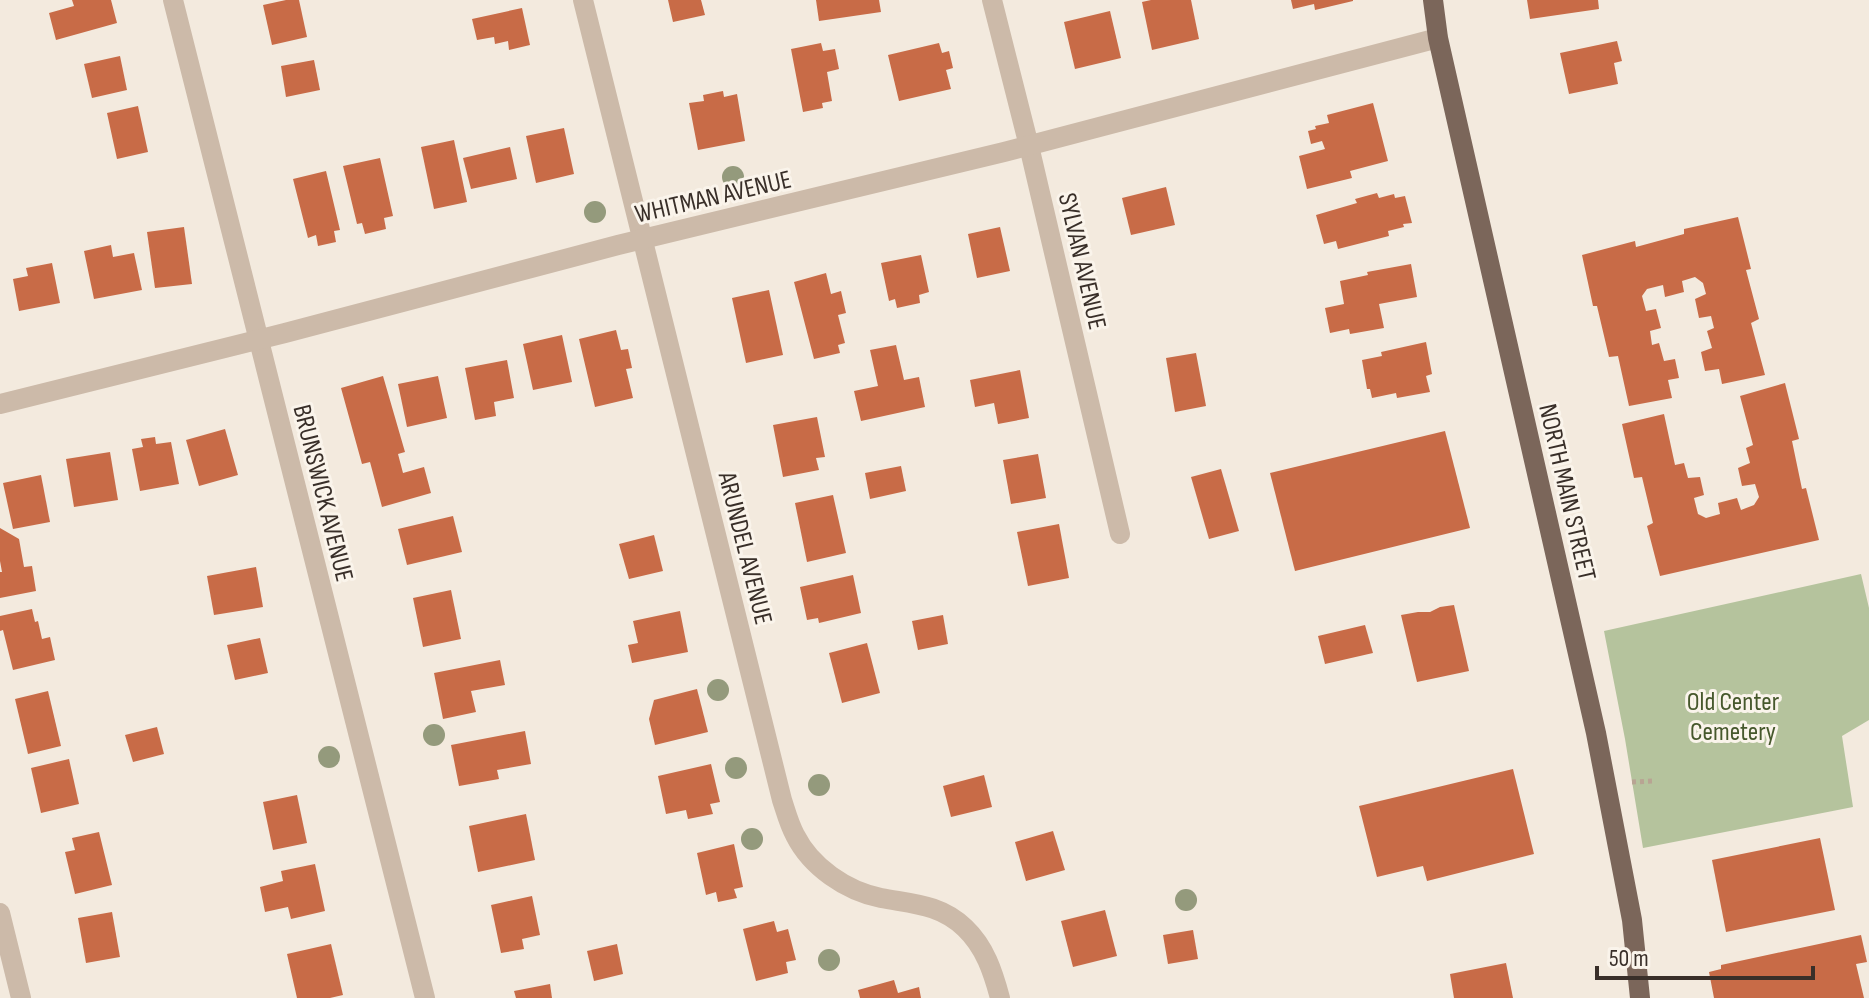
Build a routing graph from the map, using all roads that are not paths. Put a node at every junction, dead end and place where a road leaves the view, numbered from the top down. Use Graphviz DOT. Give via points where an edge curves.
graph roads {
  1 [pos="173,0"];
  2 [pos="583,0"];
  3 [pos="992,0"];
  4 [pos="1433,0"];
  5 [pos="1438,38"];
  6 [pos="1029,146"];
  7 [pos="643,240"];
  8 [pos="258,340"];
  9 [pos="0,404"];
  10 [pos="1120,534"];
  11 [pos="0,913"];
  12 [pos="21,998"];
  13 [pos="425,998"];
  14 [pos="1000,998"];
  15 [pos="1640,998"];
  1 -- 8 [label="street, BRUNSWICK AVENUE"];
  2 -- 7 [label="street, ARUNDEL AVENUE"];
  3 -- 6 [label="street, SYLVAN AVENUE"];
  4 -- 5 [label="main road, NORTH MAIN STREET"];
  5 -- 6 [label="street, WHITMAN AVENUE"];
  5 -- 15 [label="main road, NORTH MAIN STREET" via="1596,733 1632,920"];
  6 -- 7 [label="street, WHITMAN AVENUE"];
  6 -- 10 [label="street, SYLVAN AVENUE"];
  7 -- 8 [label="street, WHITMAN AVENUE"];
  7 -- 14 [label="street, ARUNDEL AVENUE" via="782,800 796,837 820,868 858,892 933,907 964,926 985,953"];
  8 -- 9 [label="street, WHITMAN AVENUE"];
  8 -- 13 [label="street, BRUNSWICK AVENUE"];
  11 -- 12 [label="street"];
}
